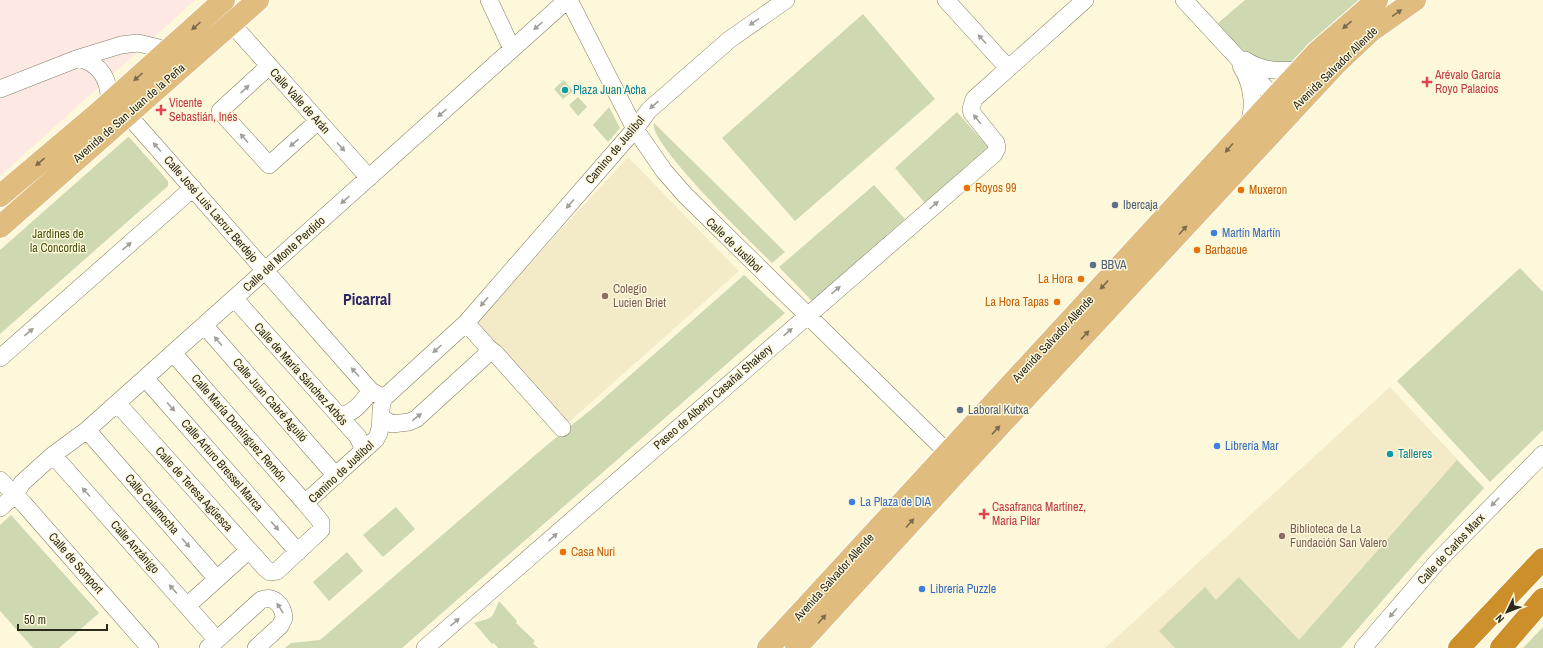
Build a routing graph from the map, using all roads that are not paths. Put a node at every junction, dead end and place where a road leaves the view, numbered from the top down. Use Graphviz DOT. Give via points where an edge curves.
graph roads {
  1 [pos="224,0"];
  2 [pos="258,0"];
  3 [pos="489,0"];
  4 [pos="568,0"];
  5 [pos="786,0"];
  6 [pos="946,0"];
  7 [pos="1085,0"];
  8 [pos="1184,0"];
  9 [pos="1377,0"];
  10 [pos="1416,0"];
  11 [pos="231,23"];
  12 [pos="512,50"];
  13 [pos="167,51"];
  14 [pos="198,53"];
  15 [pos="1234,54"];
  16 [pos="79,58"];
  17 [pos="269,66"];
  18 [pos="1008,68"];
  19 [pos="1301,70"];
  20 [pos="0,89"];
  21 [pos="1275,99"];
  22 [pos="103,108"];
  23 [pos="128,115"];
  24 [pos="318,121"];
  25 [pos="1277,126"];
  26 [pos="635,129"];
  27 [pos="1243,132"];
  28 [pos="369,178"];
  29 [pos="193,188"];
  30 [pos="0,196"];
  31 [pos="1159,226"];
  32 [pos="0,227"];
  33 [pos="1167,247"];
  34 [pos="265,271"];
  35 [pos="234,298"];
  36 [pos="806,316"];
  37 [pos="466,323"];
  38 [pos="204,325"];
  39 [pos="487,347"];
  40 [pos="173,353"];
  41 [pos="0,358"];
  42 [pos="145,378"];
  43 [pos="377,394"];
  44 [pos="117,403"];
  45 [pos="339,416"];
  46 [pos="382,418"];
  47 [pos="562,428"];
  48 [pos="87,430"];
  49 [pos="362,452"];
  50 [pos="948,453"];
  51 [pos="1543,454"];
  52 [pos="53,456"];
  53 [pos="969,458"];
  54 [pos="336,476"];
  55 [pos="0,480"];
  56 [pos="15,495"];
  57 [pos="305,503"];
  58 [pos="0,508"];
  59 [pos="249,550"];
  60 [pos="298,552"];
  61 [pos="1543,559"];
  62 [pos="273,572"];
  63 [pos="217,579"];
  64 [pos="1543,600"];
  65 [pos="188,606"];
  66 [pos="1543,610"];
  67 [pos="261,643"];
  68 [pos="212,644"];
  69 [pos="1501,647"];
  70 [pos="150,648"];
  71 [pos="425,648"];
  72 [pos="768,648"];
  73 [pos="796,648"];
  74 [pos="1363,648"];
  75 [pos="1459,648"];
  1 -- 13 [label="main road, Avenida de San Juan de la Peña, one-way"];
  2 -- 11 [label="main road, Avenida de San Juan de la Peña"];
  3 -- 12 [label="street"];
  4 -- 12 [label="street, Calle del Monte Perdido, one-way"];
  4 -- 26 [label="street, Calle de Juslibol"];
  5 -- 26 [label="street, Camino de Juslibol, one-way" via="747,26 711,56 649,110"];
  18 -- 6 [label="street, one-way"];
  7 -- 18 [label="street"];
  8 -- 15 [label="street"];
  9 -- 19 [label="main road, Avenida Salvador Allende, one-way" via="1337,34"];
  25 -- 10 [label="main road, Avenida Salvador Allende, one-way" via="1371,31"];
  11 -- 14 [label="main road, Avenida de San Juan de la Peña"];
  11 -- 17 [label="street, Calle Valle de Arán"];
  12 -- 28 [label="street, Calle del Monte Perdido, one-way"];
  13 -- 14 [label="street"];
  13 -- 16 [label="street" via="129,43"];
  13 -- 22 [label="main road, Avenida de San Juan de la Peña, one-way"];
  14 -- 23 [label="main road, Avenida de San Juan de la Peña"];
  15 -- 19 [label="street" via="1255,67 1266,70"];
  15 -- 21 [label="street"];
  15 -- 27 [label="street" via="1245,72 1251,92 1251,116"];
  16 -- 20 [label="street"];
  16 -- 22 [label="street" via="88,60 102,73 108,84"];
  17 -- 24 [label="street, Calle Valle de Arán"];
  24 -- 17 [label="street, one-way" via="269,165 220,111"];
  36 -- 18 [label="street, Paseo de Alberto Casañal Shakery, one-way" via="994,154 997,145 972,114 971,109 974,99"];
  19 -- 21 [label="main road, Avenida Salvador Allende"];
  21 -- 25 [label="street, Avenida Salvador Allende"];
  21 -- 27 [label="main road, Avenida Salvador Allende"];
  22 -- 23 [label="street, Calle José Luis Lacruz Berdejo" via="116,108"];
  22 -- 30 [label="main road, Avenida de San Juan de la Peña, one-way"];
  29 -- 23 [label="street, Calle José Luis Lacruz Berdejo, one-way"];
  23 -- 32 [label="main road, Avenida de San Juan de la Peña"];
  24 -- 28 [label="street, Calle Valle de Arán, one-way"];
  33 -- 25 [label="main road, Avenida Salvador Allende, one-way"];
  26 -- 36 [label="street, Calle de Juslibol" via="664,171 685,195"];
  26 -- 37 [label="street, Camino de Juslibol, one-way"];
  27 -- 31 [label="main road, Avenida Salvador Allende, one-way"];
  28 -- 34 [label="street, Calle del Monte Perdido, one-way"];
  29 -- 34 [label="street, Calle José Luis Lacruz Berdejo"];
  41 -- 29 [label="street, one-way"];
  31 -- 33 [label="street" via="1162,240"];
  31 -- 50 [label="main road, Avenida Salvador Allende, one-way"];
  53 -- 33 [label="main road, Avenida Salvador Allende, one-way"];
  34 -- 35 [label="street, Calle del Monte Perdido"];
  43 -- 34 [label="street, Calle José Luis Lacruz Berdejo, one-way"];
  35 -- 38 [label="street, Calle del Monte Perdido"];
  35 -- 45 [label="street, Calle de María Sánchez Arbós"];
  36 -- 50 [label="street, Calle de Juslibol"];
  71 -- 36 [label="street, Paseo de Alberto Casañal Shakery, one-way"];
  37 -- 39 [label="street"];
  37 -- 43 [label="street, Camino de Juslibol, one-way"];
  38 -- 40 [label="street, Calle del Monte Perdido"];
  54 -- 38 [label="street, Calle Juan Cabré Aguiló, one-way"];
  46 -- 39 [label="street, one-way" via="392,424 413,421 484,357"];
  39 -- 47 [label="street"];
  40 -- 42 [label="street, Calle del Monte Perdido"];
  40 -- 57 [label="street, Calle María Domínguez Remón"];
  42 -- 44 [label="street, Calle del Monte Perdido"];
  42 -- 60 [label="street, Calle Arturo Bressel Marca, one-way"];
  43 -- 45 [label="street, Camino de Juslibol" via="346,415"];
  43 -- 46 [label="street, Camino de Juslibol"];
  44 -- 48 [label="street, Calle del Monte Perdido"];
  44 -- 59 [label="street, Calle de Teresa Agüesca"];
  45 -- 49 [label="street, Calle de María Sánchez Arbós" via="360,441"];
  46 -- 49 [label="street, Camino de Juslibol" via="382,427 378,435"];
  48 -- 52 [label="street, Calle del Monte Perdido"];
  48 -- 63 [label="street, Calle Calamocha, one-way"];
  49 -- 54 [label="street, Camino de Juslibol"];
  50 -- 53 [label="street"];
  50 -- 72 [label="main road, Avenida Salvador Allende"];
  51 -- 74 [label="street, Calle de Carlos Marx, one-way" via="1438,562"];
  52 -- 56 [label="street, Calle del Monte Perdido" via="22,484"];
  65 -- 52 [label="street, Calle Anzánigo, one-way"];
  73 -- 53 [label="main road, Avenida Salvador Allende, one-way"];
  54 -- 57 [label="street, Camino de Juslibol"];
  55 -- 56 [label="street, Calle de Somport"];
  56 -- 58 [label="street, Calle del Monte Perdido"];
  56 -- 70 [label="street, Calle de Somport"];
  57 -- 60 [label="street, Camino de Juslibol" via="321,522 322,527 320,532"];
  59 -- 62 [label="street, Calle de Teresa Agüesca" via="268,571"];
  59 -- 63 [label="street"];
  60 -- 62 [label="street, Camino de Juslibol" via="280,569"];
  61 -- 75 [label="highway"];
  63 -- 65 [label="street"];
  64 -- 69 [label="highway"];
  65 -- 68 [label="street, Calle Anzánigo"];
  66 -- 69 [label="highway"];
  67 -- 68 [label="street, one-way" via="280,626 284,618 282,607 267,598 261,600"];
}
